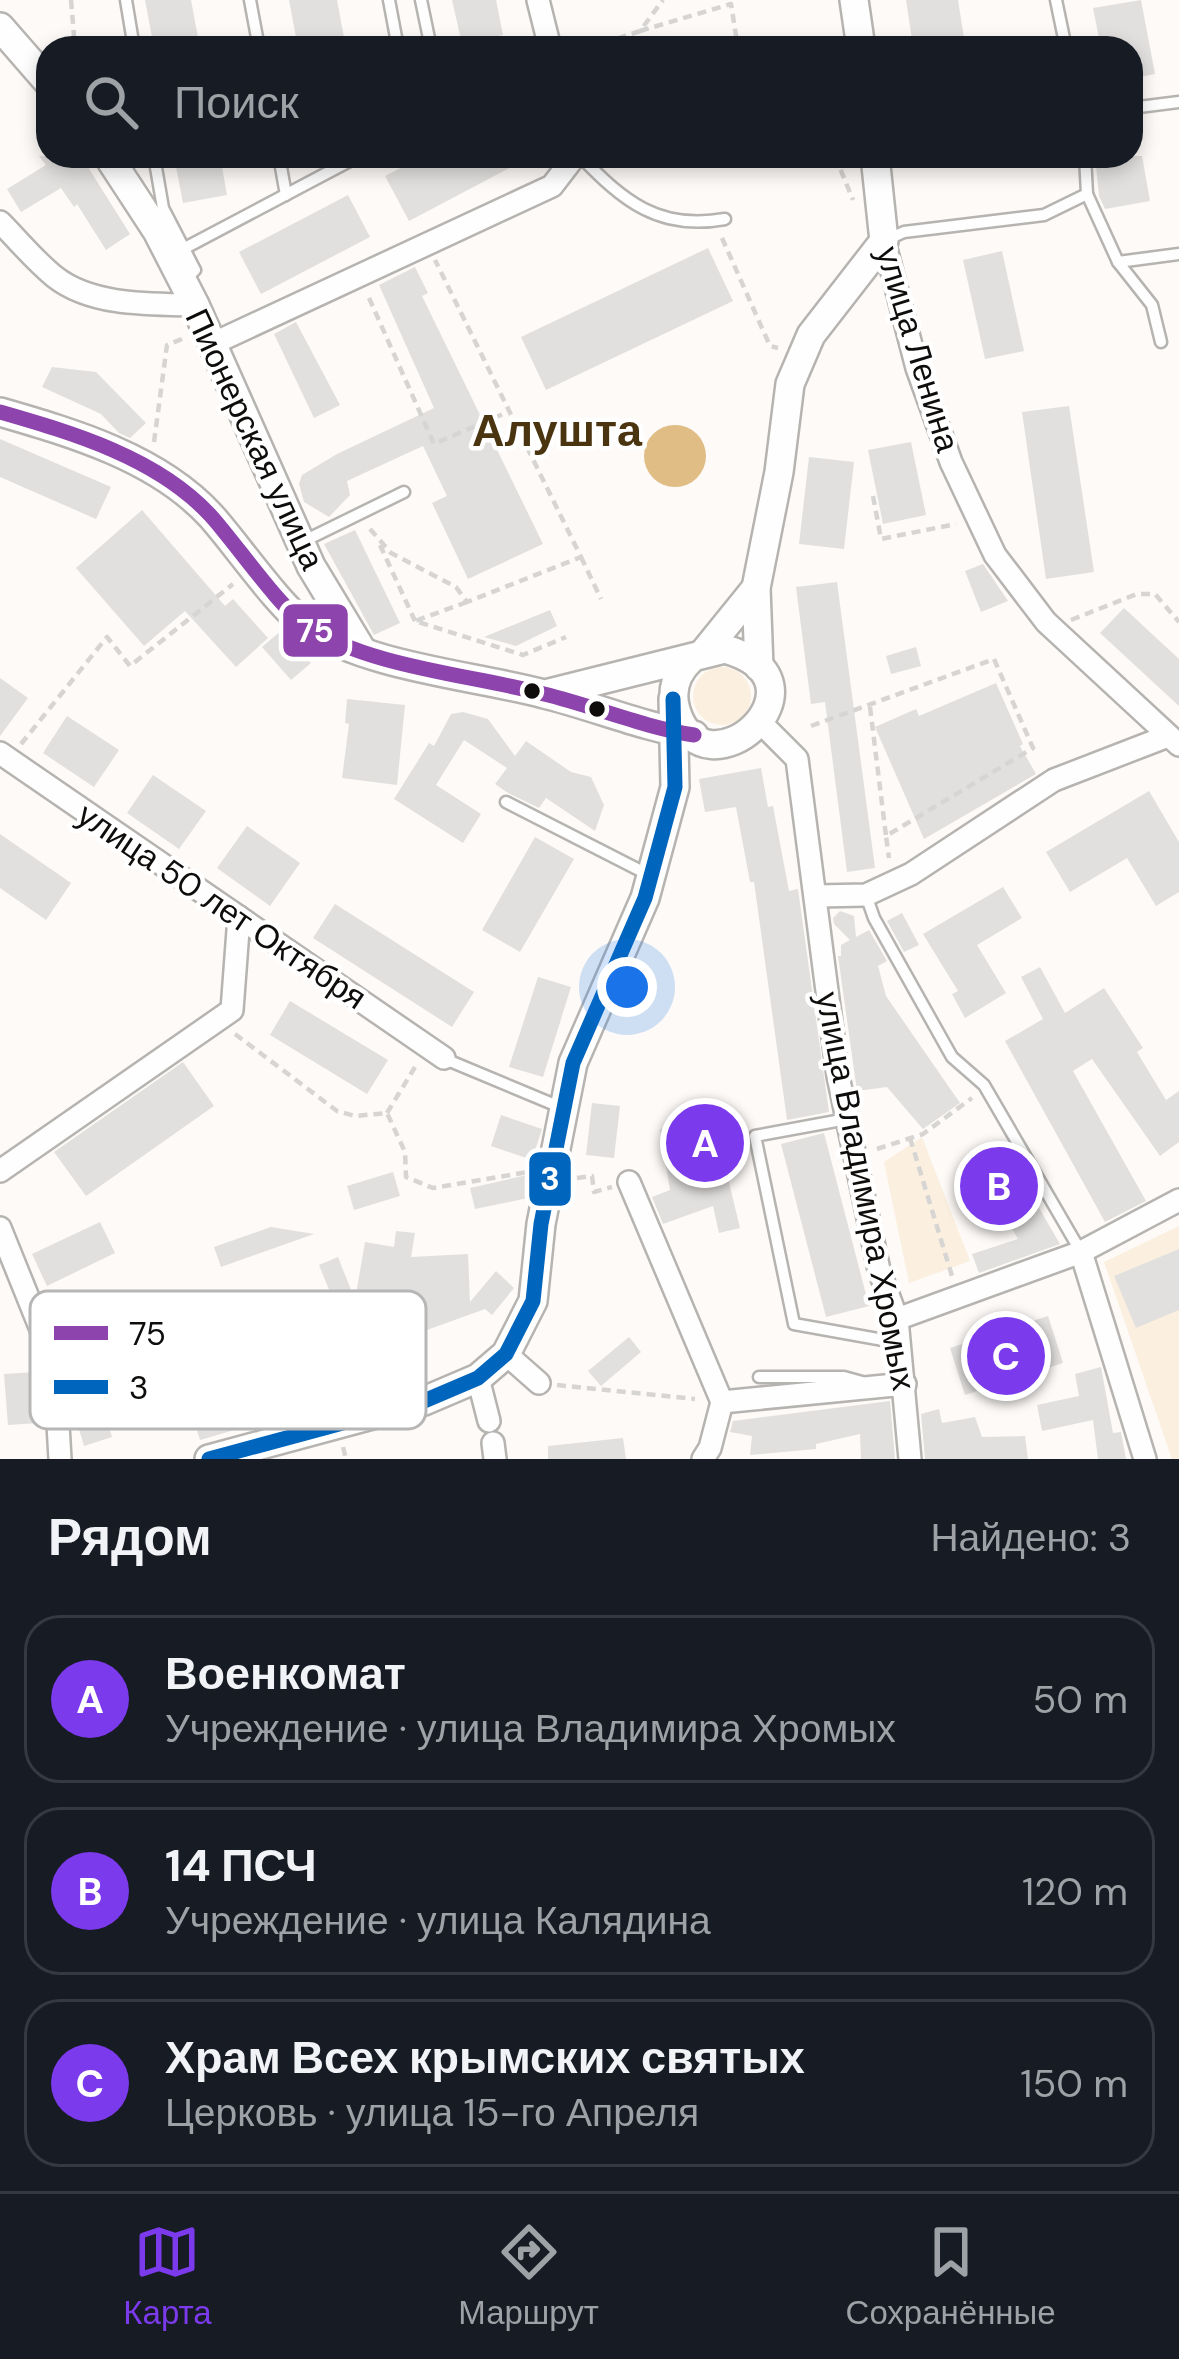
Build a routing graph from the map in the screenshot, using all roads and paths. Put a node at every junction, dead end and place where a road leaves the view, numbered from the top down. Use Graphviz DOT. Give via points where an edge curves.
graph roads {
  1 [pos="70,0"];
  2 [pos="125,0"];
  3 [pos="250,0"];
  4 [pos="388,0"];
  5 [pos="421,0"];
  6 [pos="538,0"];
  7 [pos="663,0"];
  8 [pos="854,0"];
  9 [pos="1056,0"];
  10 [pos="0,27"];
  11 [pos="640,31"];
  12 [pos="74,36"];
  13 [pos="132,36"];
  14 [pos="257,36"];
  15 [pos="396,36"];
  16 [pos="428,36"];
  17 [pos="547,36"];
  18 [pos="625,36"];
  19 [pos="736,36"];
  20 [pos="860,36"];
  21 [pos="1064,36"];
  22 [pos="36,68"];
  23 [pos="1179,102"];
  24 [pos="1143,106"];
  25 [pos="116,168"];
  26 [pos="156,168"];
  27 [pos="281,168"];
  28 [pos="337,168"];
  29 [pos="567,168"];
  30 [pos="590,168"];
  31 [pos="840,168"];
  32 [pos="876,168"];
  33 [pos="1086,168"];
  34 [pos="1087,194"];
  35 [pos="286,195"];
  36 [pos="854,202"];
  37 [pos="719,220"];
  38 [pos="0,222"];
  39 [pos="884,241"];
  40 [pos="427,244"];
  41 [pos="185,248"];
  42 [pos="1179,254"];
  43 [pos="1118,262"];
  44 [pos="359,276"];
  45 [pos="189,293"];
  46 [pos="1161,342"];
  47 [pos="167,345"];
  48 [pos="210,345"];
  49 [pos="797,361"];
  50 [pos="511,411"];
  51 [pos="0,412"];
  52 [pos="154,446"];
  53 [pos="404,492"];
  54 [pos="873,496"];
  55 [pos="358,516"];
  56 [pos="957,524"];
  57 [pos="376,536"];
  58 [pos="301,543"];
  59 [pos="581,557"];
  60 [pos="232,584"];
  61 [pos="756,588"];
  62 [pos="601,599"];
  63 [pos="467,602"];
  64 [pos="1092,610"];
  65 [pos="416,621"];
  66 [pos="1179,622"];
  67 [pos="566,637"];
  68 [pos="363,652"];
  69 [pos="698,655"];
  70 [pos="759,667"];
  71 [pos="545,694"];
  72 [pos="870,707"];
  73 [pos="761,722"];
  74 [pos="811,726"];
  75 [pos="692,737"];
  76 [pos="1174,741"];
  77 [pos="5,756"];
  78 [pos="506,802"];
  79 [pos="886,836"];
  80 [pos="890,873"];
  81 [pos="651,876"];
  82 [pos="866,895"];
  83 [pos="817,896"];
  84 [pos="239,917"];
  85 [pos="218,1020"];
  86 [pos="444,1058"];
  87 [pos="407,1078"];
  88 [pos="986,1088"];
  89 [pos="563,1108"];
  90 [pos="387,1113"];
  91 [pos="847,1119"];
  92 [pos="910,1138"];
  93 [pos="855,1156"];
  94 [pos="0,1171"];
  95 [pos="550,1174"];
  96 [pos="629,1182"];
  97 [pos="1179,1200"];
  98 [pos="0,1228"];
  99 [pos="1081,1252"];
  100 [pos="958,1297"];
  101 [pos="30,1302"];
  102 [pos="897,1319"];
  103 [pos="900,1343"];
  104 [pos="506,1354"];
  105 [pos="478,1378"];
  106 [pos="759,1378"];
  107 [pos="539,1383"];
  108 [pos="904,1384"];
  109 [pos="876,1387"];
  110 [pos="426,1400"];
  111 [pos="722,1402"];
  112 [pos="59,1429"];
  113 [pos="320,1429"];
  114 [pos="492,1441"];
  115 [pos="343,1447"];
  116 [pos="61,1459"];
  117 [pos="209,1459"];
  118 [pos="346,1459"];
  119 [pos="703,1459"];
  120 [pos="910,1459"];
  121 [pos="1145,1459"];
  1 -- 12 [label="path"];
  2 -- 13 [label="lane"];
  3 -- 14 [label="lane"];
  4 -- 15 [label="lane"];
  5 -- 16 [label="lane"];
  6 -- 17 [label="street"];
  7 -- 11 [label="path"];
  8 -- 20 [label="main road"];
  9 -- 21 [label="lane"];
  10 -- 22 [label="main road"];
  11 -- 18 [label="path"];
  11 -- 19 [label="path" via="730,4"];
  23 -- 24 [label="lane"];
  25 -- 45 [label="main road"];
  26 -- 41 [label="lane, Пионерская улица" via="163,208"];
  27 -- 35 [label="lane"];
  28 -- 35 [label="lane"];
  29 -- 40 [label="street" via="552,186"];
  30 -- 37 [label="lane" via="656,215 691,224"];
  31 -- 36 [label="path"];
  32 -- 39 [label="main road, улица Ленина"];
  33 -- 34 [label="lane"];
  34 -- 39 [label="lane" via="1044,215"];
  34 -- 43 [label="lane"];
  35 -- 41 [label="lane"];
  37 -- 49 [label="path" via="770,346"];
  38 -- 45 [label="street" via="57,279 84,291 144,304"];
  39 -- 49 [label="main road"];
  39 -- 76 [label="street, улица Ленина" via="917,368 995,555 1046,622"];
  40 -- 44 [label="street"];
  40 -- 50 [label="path"];
  41 -- 45 [label="lane, Пионерская улица" via="194,270"];
  42 -- 43 [label="lane"];
  43 -- 46 [label="lane" via="1152,304"];
  44 -- 48 [label="street"];
  44 -- 50 [label="path" via="434,444"];
  45 -- 48 [label="main road, Пионерская улица"];
  47 -- 52 [label="path"];
  48 -- 58 [label="main road, Пионерская улица"];
  49 -- 61 [label="main road"];
  50 -- 59 [label="path"];
  51 -- 68 [label="main road" via="130,458 170,484 207,511 302,623"];
  53 -- 55 [label="lane"];
  54 -- 56 [label="path" via="881,539"];
  55 -- 57 [label="path"];
  55 -- 58 [label="lane"];
  57 -- 63 [label="path"];
  57 -- 65 [label="path"];
  58 -- 68 [label="main road, Пионерская улица"];
  59 -- 62 [label="path"];
  59 -- 63 [label="path"];
  60 -- 77 [label="path" via="130,666 107,637"];
  61 -- 69 [label="main road"];
  61 -- 70 [label="main road"];
  63 -- 65 [label="path"];
  64 -- 66 [label="path" via="1155,594"];
  65 -- 67 [label="path" via="524,655"];
  68 -- 71 [label="main road"];
  69 -- 70 [label="main road" via="725,649"];
  69 -- 71 [label="main road"];
  69 -- 75 [label="main road" via="678,677 674,699"];
  70 -- 73 [label="main road" via="769,694"];
  71 -- 75 [label="main road"];
  72 -- 74 [label="path"];
  72 -- 79 [label="path"];
  72 -- 79 [label="path" via="994,659 1033,748"];
  73 -- 75 [label="main road" via="739,741"];
  73 -- 83 [label="street, улица Владимира Хромых" via="797,759"];
  75 -- 81 [label="main road"];
  76 -- 82 [label="street" via="1054,780"];
  77 -- 84 [label="street, улица 50 лет Октября"];
  78 -- 81 [label="lane"];
  79 -- 80 [label="path"];
  81 -- 89 [label="main road" via="573,1063"];
  82 -- 83 [label="street"];
  82 -- 88 [label="lane" via="952,1057"];
  83 -- 91 [label="street, улица Владимира Хромых"];
  84 -- 85 [label="street" via="232,1010"];
  84 -- 86 [label="street, улица 50 лет Октября"];
  85 -- 90 [label="path" via="337,1111"];
  85 -- 94 [label="street"];
  86 -- 89 [label="lane"];
  87 -- 90 [label="path"];
  88 -- 92 [label="path"];
  88 -- 99 [label="lane"];
  89 -- 95 [label="main road"];
  90 -- 95 [label="path" via="405,1152 406,1178 433,1188"];
  91 -- 93 [label="street, улица Владимира Хромых"];
  91 -- 103 [label="lane" via="755,1136 794,1324"];
  92 -- 93 [label="path"];
  92 -- 100 [label="path"];
  93 -- 102 [label="street, улица Владимира Хромых"];
  95 -- 96 [label="path" via="592,1176 594,1192"];
  95 -- 104 [label="main road" via="533,1301"];
  96 -- 111 [label="street"];
  97 -- 99 [label="street"];
  98 -- 101 [label="street"];
  99 -- 100 [label="street"];
  99 -- 121 [label="street"];
  100 -- 102 [label="street"];
  102 -- 103 [label="street, улица Владимира Хромых"];
  103 -- 108 [label="street, улица Владимира Хромых"];
  104 -- 105 [label="main road"];
  104 -- 107 [label="street"];
  105 -- 110 [label="main road"];
  105 -- 114 [label="street"];
  106 -- 109 [label="lane" via="844,1377"];
  107 -- 111 [label="path"];
  108 -- 109 [label="street"];
  108 -- 120 [label="street, улица Владимира Хромых"];
  109 -- 111 [label="street"];
  111 -- 119 [label="street"];
  112 -- 116 [label="street"];
  113 -- 117 [label="main road"];
  115 -- 118 [label="path"];
}
